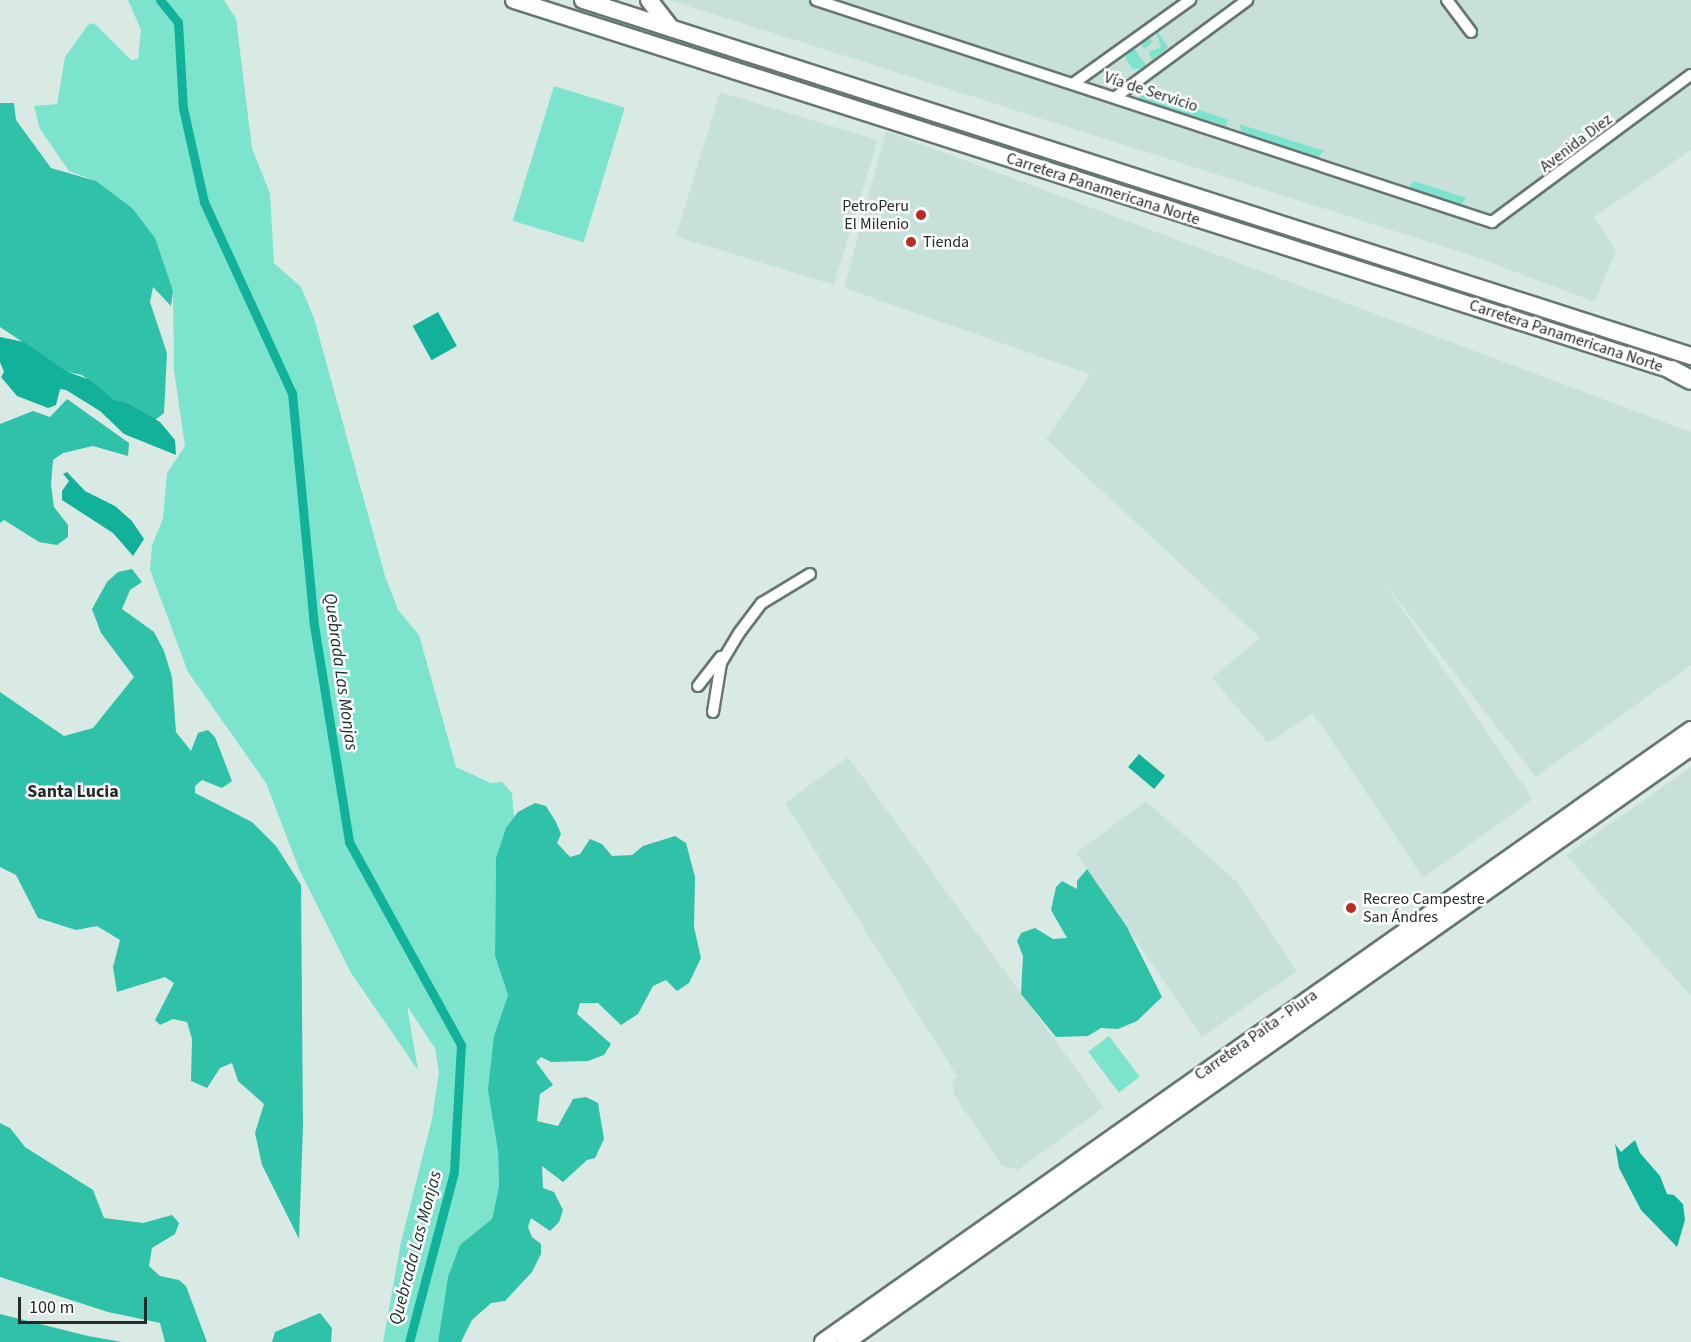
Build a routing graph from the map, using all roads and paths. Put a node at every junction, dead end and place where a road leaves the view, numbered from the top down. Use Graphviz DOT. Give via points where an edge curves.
graph roads {
  1 [pos="514,0"];
  2 [pos="583,0"];
  3 [pos="650,0"];
  4 [pos="816,0"];
  5 [pos="1190,0"];
  6 [pos="1247,0"];
  7 [pos="1448,0"];
  8 [pos="672,28"];
  9 [pos="1471,32"];
  10 [pos="790,66"];
  11 [pos="1691,75"];
  12 [pos="1074,83"];
  13 [pos="784,87"];
  14 [pos="1117,96"];
  15 [pos="1475,218"];
  16 [pos="1310,234"];
  17 [pos="1305,253"];
  18 [pos="1691,356"];
  19 [pos="1672,370"];
  20 [pos="1691,378"];
  21 [pos="810,574"];
  22 [pos="727,650"];
  23 [pos="698,686"];
  24 [pos="713,712"];
  25 [pos="1691,730"];
  26 [pos="1691,747"];
  27 [pos="823,1342"];
  28 [pos="846,1342"];
  1 -- 13 [label="highway, Carretera Panamericana Norte"];
  2 -- 8 [label="highway, Carretera Panamericana Norte"];
  3 -- 8 [label="highway"];
  4 -- 12 [label="street, Vía de Servicio"];
  5 -- 12 [label="street"];
  6 -- 14 [label="street"];
  7 -- 9 [label="street"];
  8 -- 10 [label="highway, Carretera Panamericana Norte"];
  10 -- 13 [label="highway"];
  10 -- 16 [label="highway, Carretera Panamericana Norte"];
  11 -- 15 [label="street, Avenida Diez" via="1500,219 1492,222"];
  12 -- 14 [label="street, Vía de Servicio"];
  13 -- 17 [label="highway, Carretera Panamericana Norte"];
  14 -- 15 [label="street, Vía de Servicio"];
  16 -- 17 [label="highway"];
  16 -- 18 [label="highway, Carretera Panamericana Norte"];
  17 -- 19 [label="highway, Carretera Panamericana Norte"];
  19 -- 20 [label="highway"];
  21 -- 22 [label="street" via="762,603"];
  22 -- 23 [label="street"];
  22 -- 24 [label="street" via="717,677"];
  25 -- 27 [label="highway, Carretera Paita - Piura"];
  26 -- 28 [label="highway, Carretera Paita - Piura"];
}
